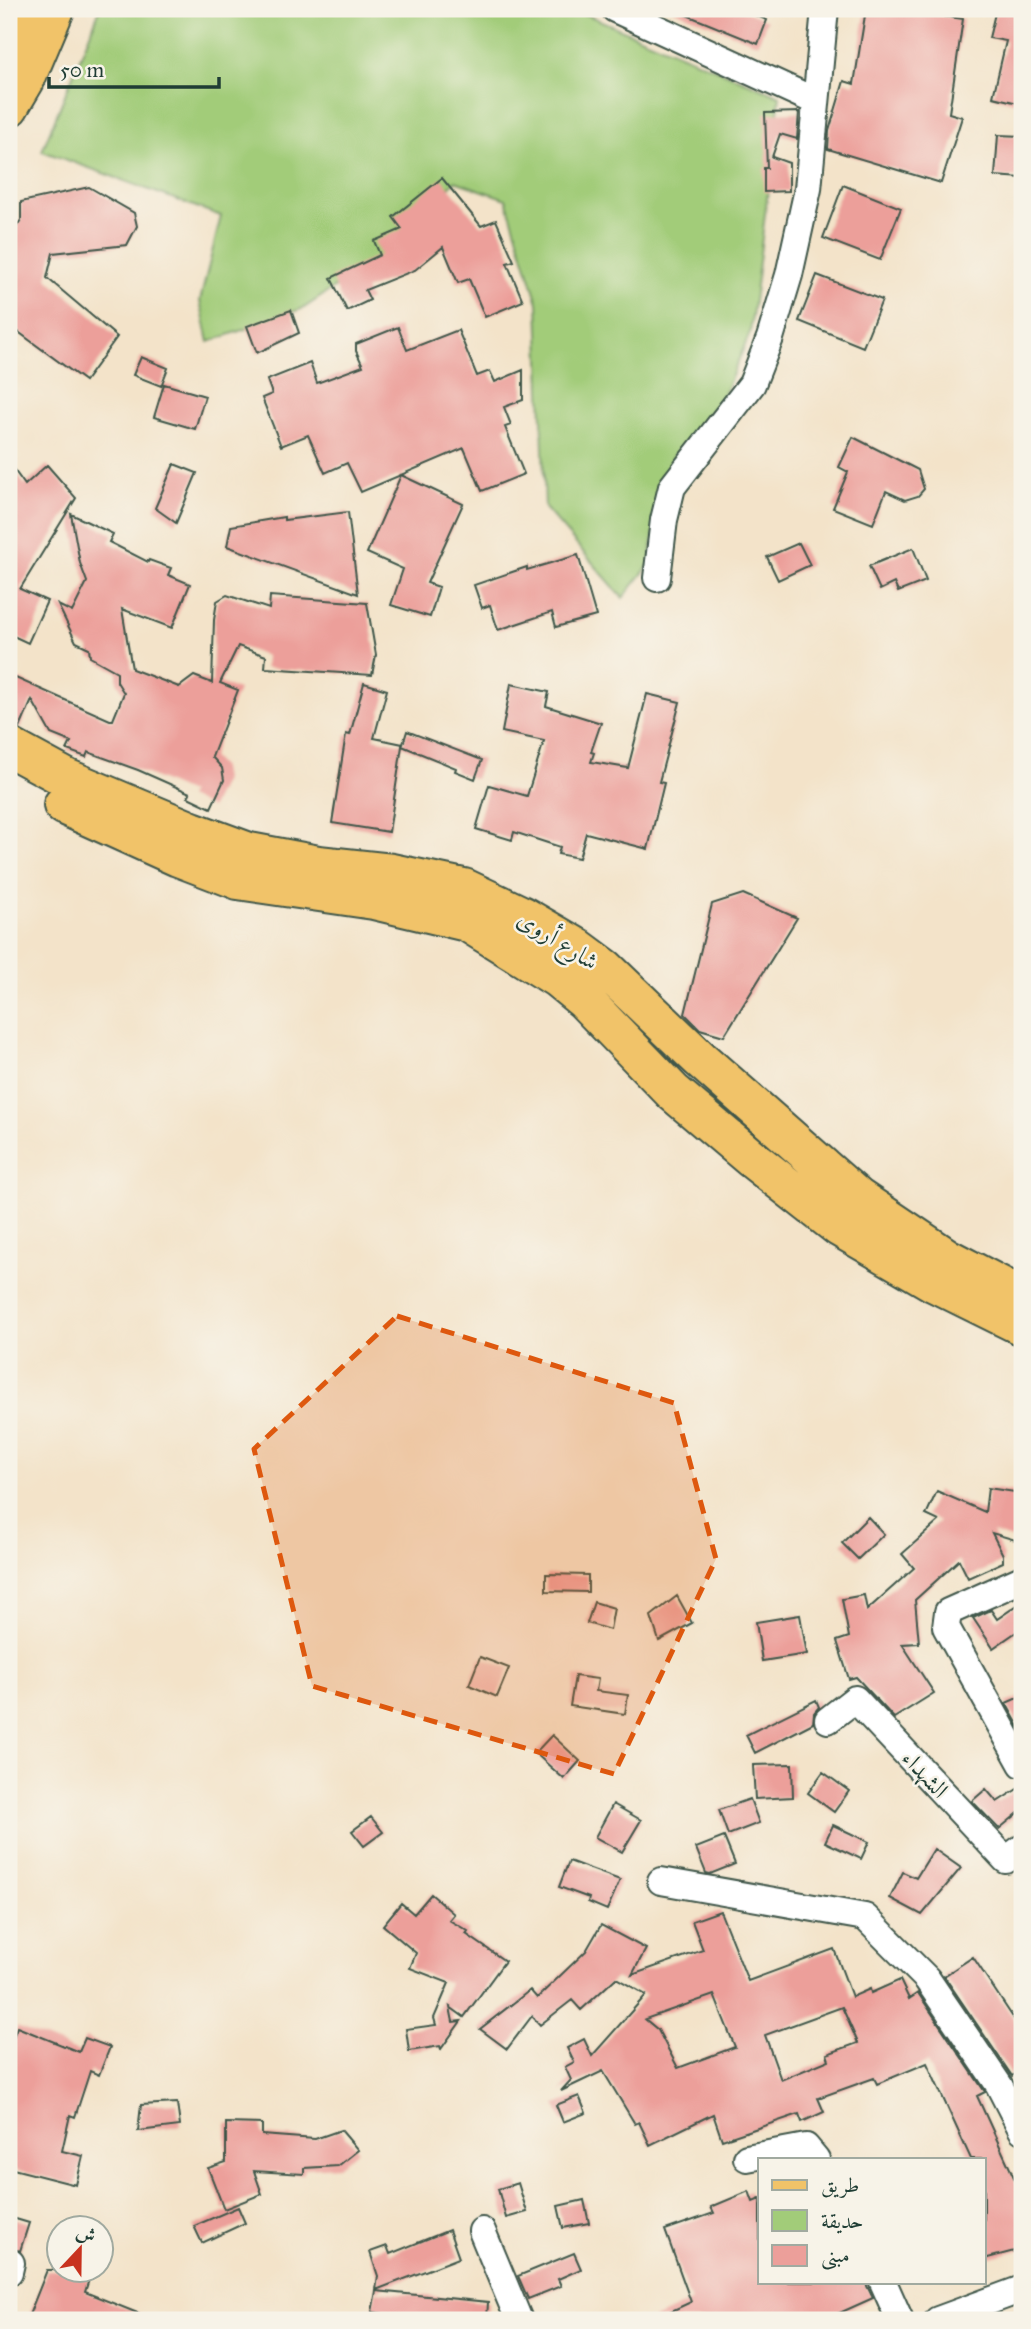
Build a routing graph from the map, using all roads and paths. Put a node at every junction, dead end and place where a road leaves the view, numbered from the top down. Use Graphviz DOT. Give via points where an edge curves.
graph roads {
  1 [pos="22,9"];
  2 [pos="55,9"];
  3 [pos="615,9"];
  4 [pos="825,9"];
  5 [pos="9,38"];
  6 [pos="815,101"];
  7 [pos="9,107"];
  8 [pos="657,578"];
  9 [pos="9,747"];
  10 [pos="9,776"];
  11 [pos="605,968"];
  12 [pos="584,1000"];
  13 [pos="1022,1297"];
  14 [pos="1022,1325"];
  15 [pos="1022,1579"];
  16 [pos="828,1720"];
  17 [pos="1022,1764"];
  18 [pos="1022,1849"];
  19 [pos="661,1881"];
  20 [pos="1022,2130"];
  21 [pos="747,2158"];
  22 [pos="815,2158"];
  23 [pos="482,2231"];
  24 [pos="884,2284"];
  25 [pos="1022,2289"];
  26 [pos="519,2320"];
  27 [pos="900,2320"];
  28 [pos="938,2320"];
  1 -- 5 [label="main road"];
  2 -- 7 [label="main road"];
  3 -- 6 [label="street"];
  4 -- 6 [label="street"];
  6 -- 8 [label="street" via="808,189 770,338 752,384 672,487"];
  9 -- 11 [label="main road, شارع أروى" via="66,778 249,852 464,888 523,916"];
  10 -- 12 [label="main road, شارع أروى" via="153,846 238,880 374,900 467,922"];
  11 -- 12 [label="main road"];
  11 -- 13 [label="main road, شارع أروى" via="858,1198 947,1258"];
  12 -- 14 [label="main road, شارع أروى" via="673,1092 839,1227 935,1283"];
  15 -- 17 [label="street" via="948,1612 946,1627"];
  16 -- 18 [label="street, الشهداء" via="855,1699 1006,1860"];
  19 -- 20 [label="street" via="865,1917 927,1979 999,2085"];
  21 -- 22 [label="street" via="806,2147"];
  23 -- 26 [label="street"];
  24 -- 27 [label="street"];
  25 -- 28 [label="street"];
}
